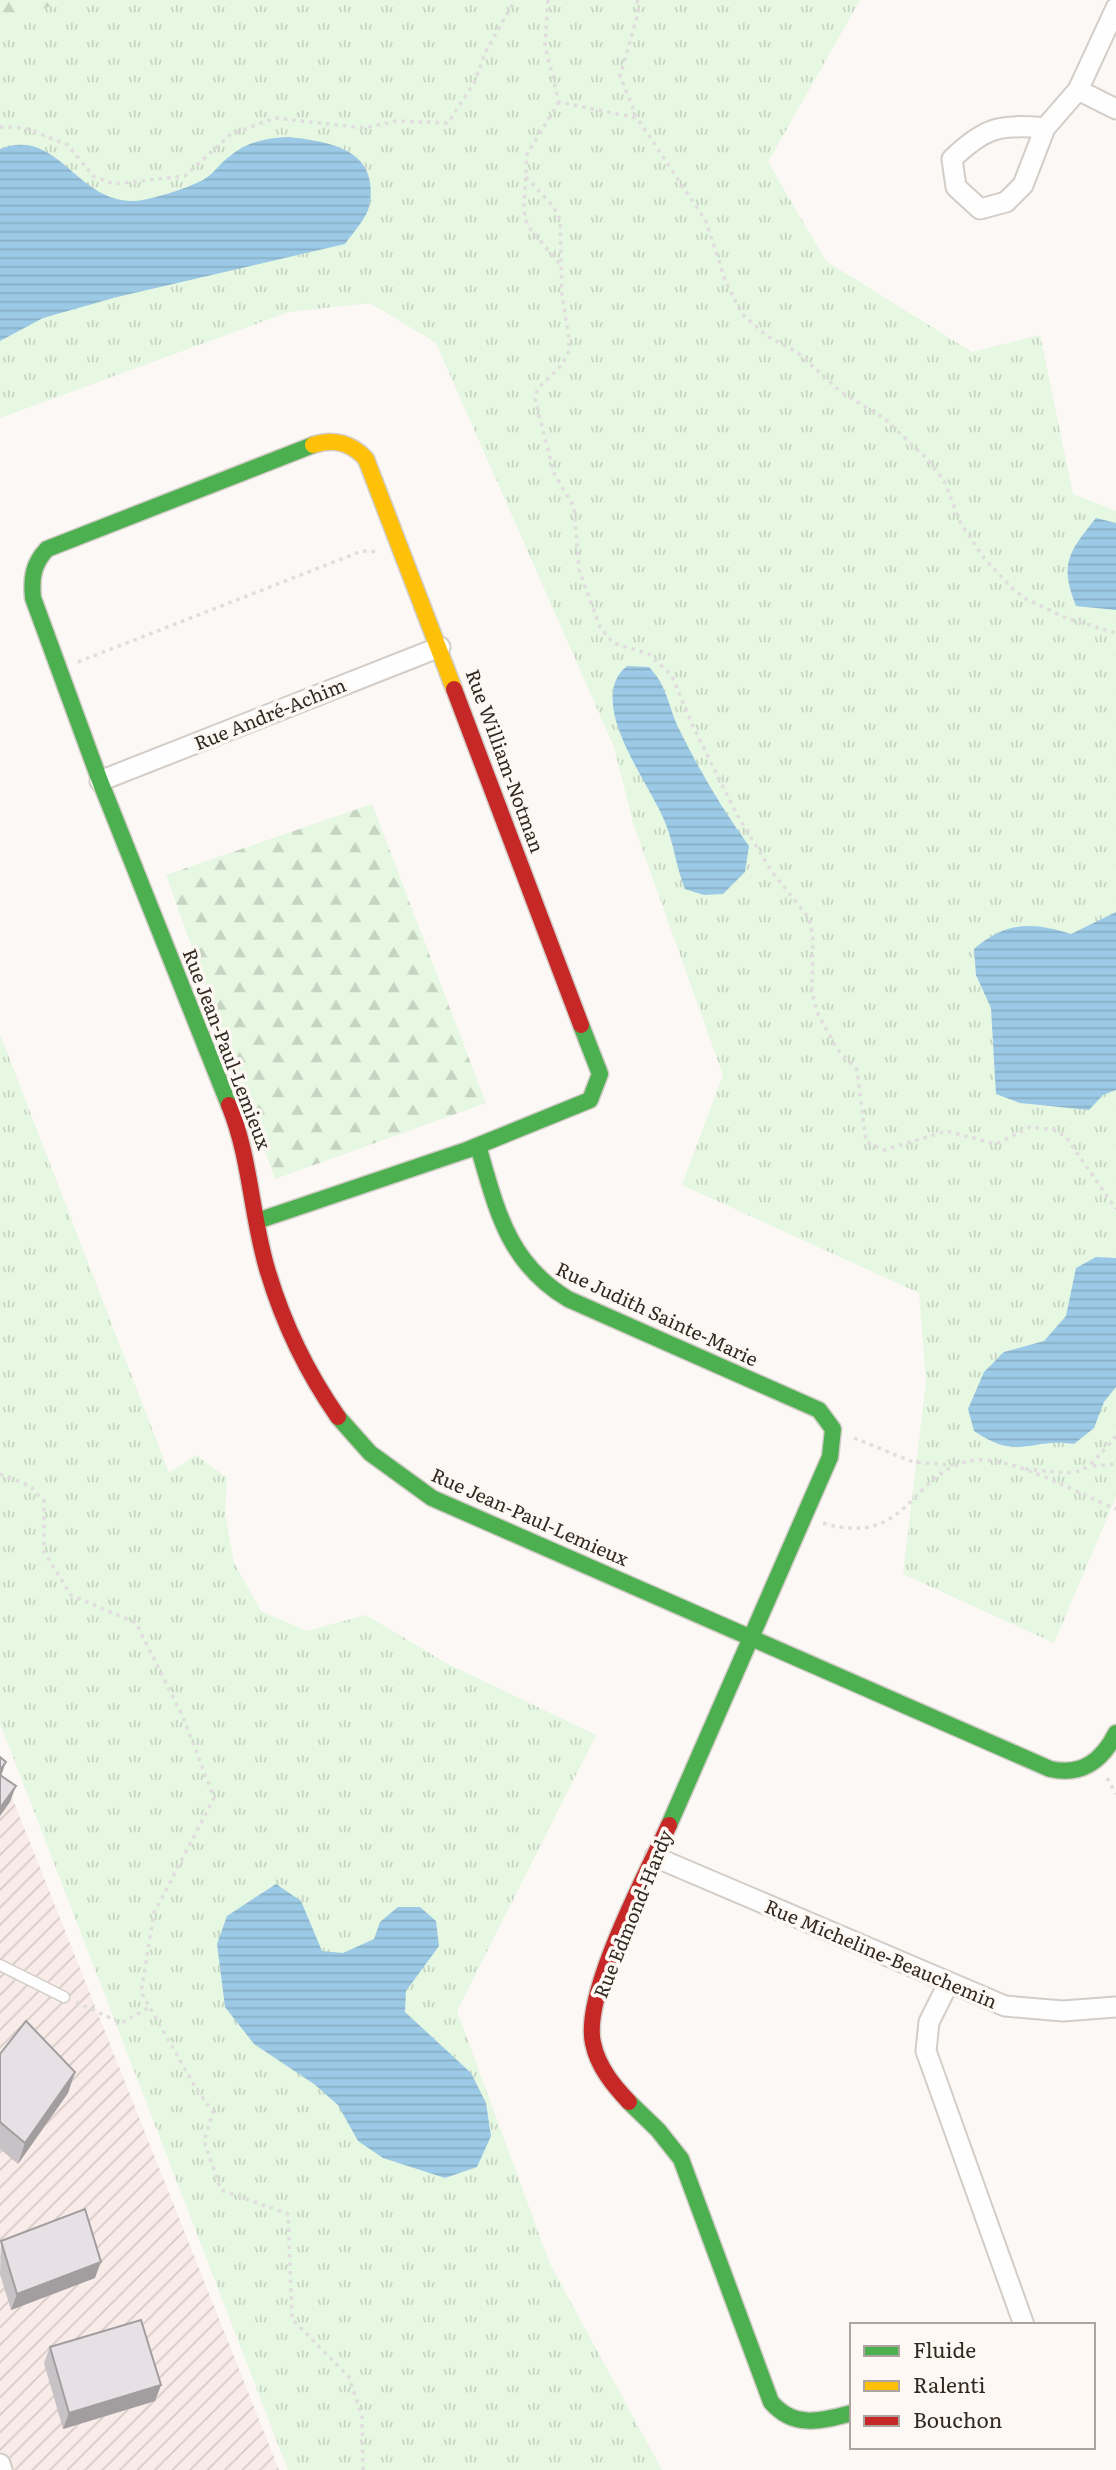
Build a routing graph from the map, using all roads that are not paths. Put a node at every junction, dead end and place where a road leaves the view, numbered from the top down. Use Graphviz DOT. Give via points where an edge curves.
graph roads {
  1 [pos="1116,8"];
  2 [pos="1078,90"];
  3 [pos="1116,109"];
  4 [pos="1045,128"];
  5 [pos="31,573"];
  6 [pos="440,647"];
  7 [pos="100,782"];
  8 [pos="478,1146"];
  9 [pos="257,1221"];
  10 [pos="833,1438"];
  11 [pos="752,1637"];
  12 [pos="1116,1733"];
  13 [pos="655,1857"];
  14 [pos="0,1965"];
  15 [pos="948,1984"];
  16 [pos="64,1997"];
  17 [pos="1116,2007"];
  18 [pos="1023,2323"];
  19 [pos="850,2413"];
  20 [pos="0,2464"];
  21 [pos="2,2470"];
  1 -- 2 [label="street"];
  2 -- 3 [label="street"];
  2 -- 4 [label="street"];
  4 -- 4 [label="street" via="1009,124 974,138 952,159 956,187 980,209 1006,202 1023,186"];
  5 -- 6 [label="street, Rue William-Notman" via="47,549 324,441 357,448 366,459"];
  5 -- 7 [label="street, Rue Jean-Paul-Lemieux" via="33,598"];
  6 -- 7 [label="street, Rue André-Achim"];
  6 -- 8 [label="street, Rue William-Notman" via="600,1074 590,1100"];
  7 -- 9 [label="street, Rue Jean-Paul-Lemieux" via="237,1124"];
  8 -- 9 [label="street, Rue William-Notman"];
  8 -- 10 [label="street, Rue Judith Sainte-Marie" via="511,1244 534,1278 568,1300 819,1410 828,1419"];
  9 -- 11 [label="street, Rue Jean-Paul-Lemieux" via="268,1272 314,1382 338,1421 372,1457 432,1498"];
  10 -- 11 [label="street, Rue Edmond-Hardy" via="830,1457"];
  11 -- 12 [label="street, Rue Jean-Paul-Lemieux" via="1063,1773 1093,1765"];
  11 -- 13 [label="street, Rue Edmond-Hardy"];
  13 -- 15 [label="street, Rue Micheline-Beauchemin"];
  13 -- 19 [label="street, Rue Edmond-Hardy" via="598,1993 591,2027 597,2055 614,2088 662,2132 681,2159 778,2413 797,2423"];
  14 -- 16 [label="lane"];
  15 -- 17 [label="street, Rue Micheline-Beauchemin" via="1005,2006 1063,2011"];
  15 -- 18 [label="street" via="929,2022 926,2051"];
  20 -- 21 [label="street"];
}
